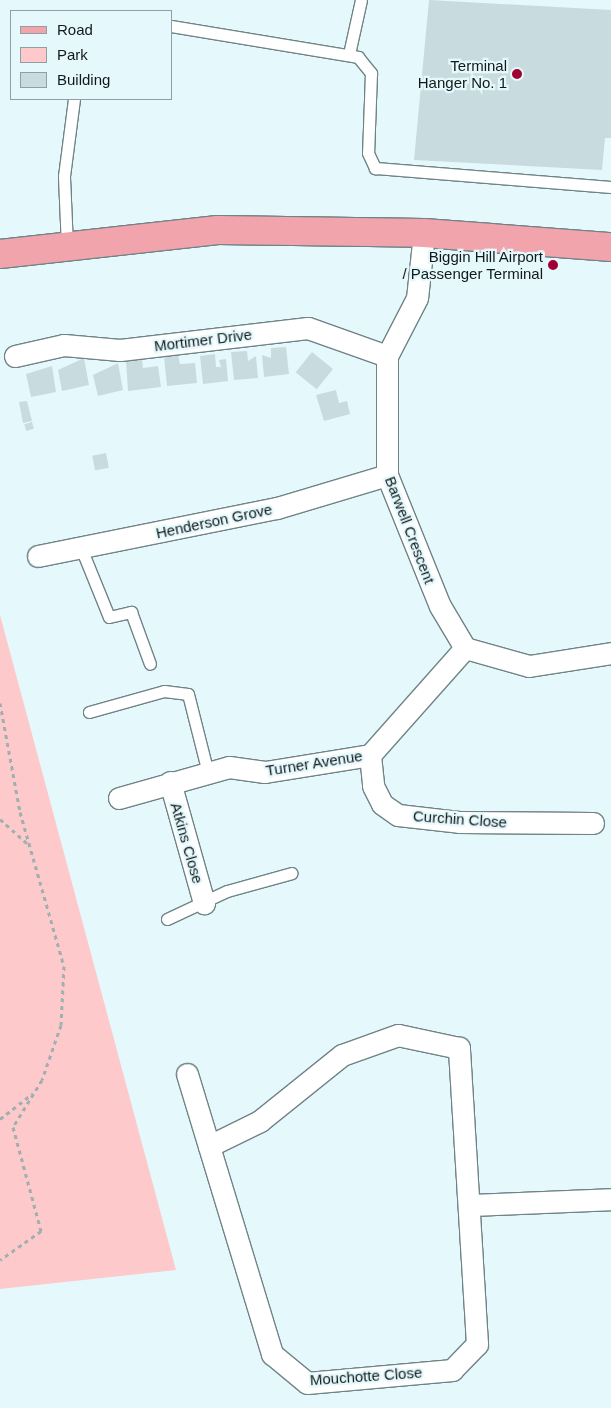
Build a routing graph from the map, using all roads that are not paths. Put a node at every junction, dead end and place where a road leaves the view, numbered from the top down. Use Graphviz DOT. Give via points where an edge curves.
graph roads {
  1 [pos="361,0"];
  2 [pos="172,26"];
  3 [pos="349,54"];
  4 [pos="74,100"];
  5 [pos="610,187"];
  6 [pos="424,233"];
  7 [pos="67,246"];
  8 [pos="611,247"];
  9 [pos="0,254"];
  10 [pos="15,356"];
  11 [pos="388,356"];
  12 [pos="387,475"];
  13 [pos="81,548"];
  14 [pos="38,556"];
  15 [pos="465,648"];
  16 [pos="611,653"];
  17 [pos="150,664"];
  18 [pos="89,712"];
  19 [pos="370,754"];
  20 [pos="208,773"];
  21 [pos="170,782"];
  22 [pos="119,798"];
  23 [pos="593,823"];
  24 [pos="292,873"];
  25 [pos="204,903"];
  26 [pos="167,919"];
  27 [pos="187,1074"];
  28 [pos="210,1146"];
  29 [pos="611,1199"];
  30 [pos="470,1205"];
  1 -- 3 [label="lane"];
  2 -- 3 [label="lane"];
  3 -- 5 [label="lane" via="366,64 371,73 368,153 375,168"];
  4 -- 7 [label="lane" via="64,176"];
  6 -- 7 [label="main road" via="218,230"];
  6 -- 8 [label="main road"];
  6 -- 11 [label="street, Barwell Crescent" via="417,298"];
  7 -- 9 [label="main road"];
  10 -- 11 [label="street, Mortimer Drive" via="64,345 120,350 308,328"];
  11 -- 12 [label="street, Barwell Crescent"];
  12 -- 13 [label="street, Henderson Grove" via="277,508"];
  12 -- 15 [label="street, Barwell Crescent" via="440,606"];
  13 -- 14 [label="street, Henderson Grove"];
  13 -- 17 [label="lane" via="109,617 131,612"];
  15 -- 16 [label="street" via="529,666"];
  15 -- 19 [label="street, Turner Avenue"];
  18 -- 20 [label="lane" via="164,691 188,694"];
  19 -- 20 [label="street, Turner Avenue" via="265,772 229,767"];
  19 -- 23 [label="street, Curchin Close" via="374,786 382,804 398,815 459,822"];
  20 -- 21 [label="street, Turner Avenue"];
  21 -- 22 [label="street, Turner Avenue"];
  21 -- 25 [label="street, Atkins Close"];
  24 -- 25 [label="lane" via="247,884"];
  25 -- 26 [label="lane"];
  27 -- 28 [label="street, Mouchotte Close"];
  28 -- 30 [label="street, Mouchotte Close" via="260,1121 342,1055 398,1035 459,1048"];
  28 -- 30 [label="street, Mouchotte Close" via="272,1354 307,1383 452,1370 477,1344"];
  29 -- 30 [label="street"];
}
